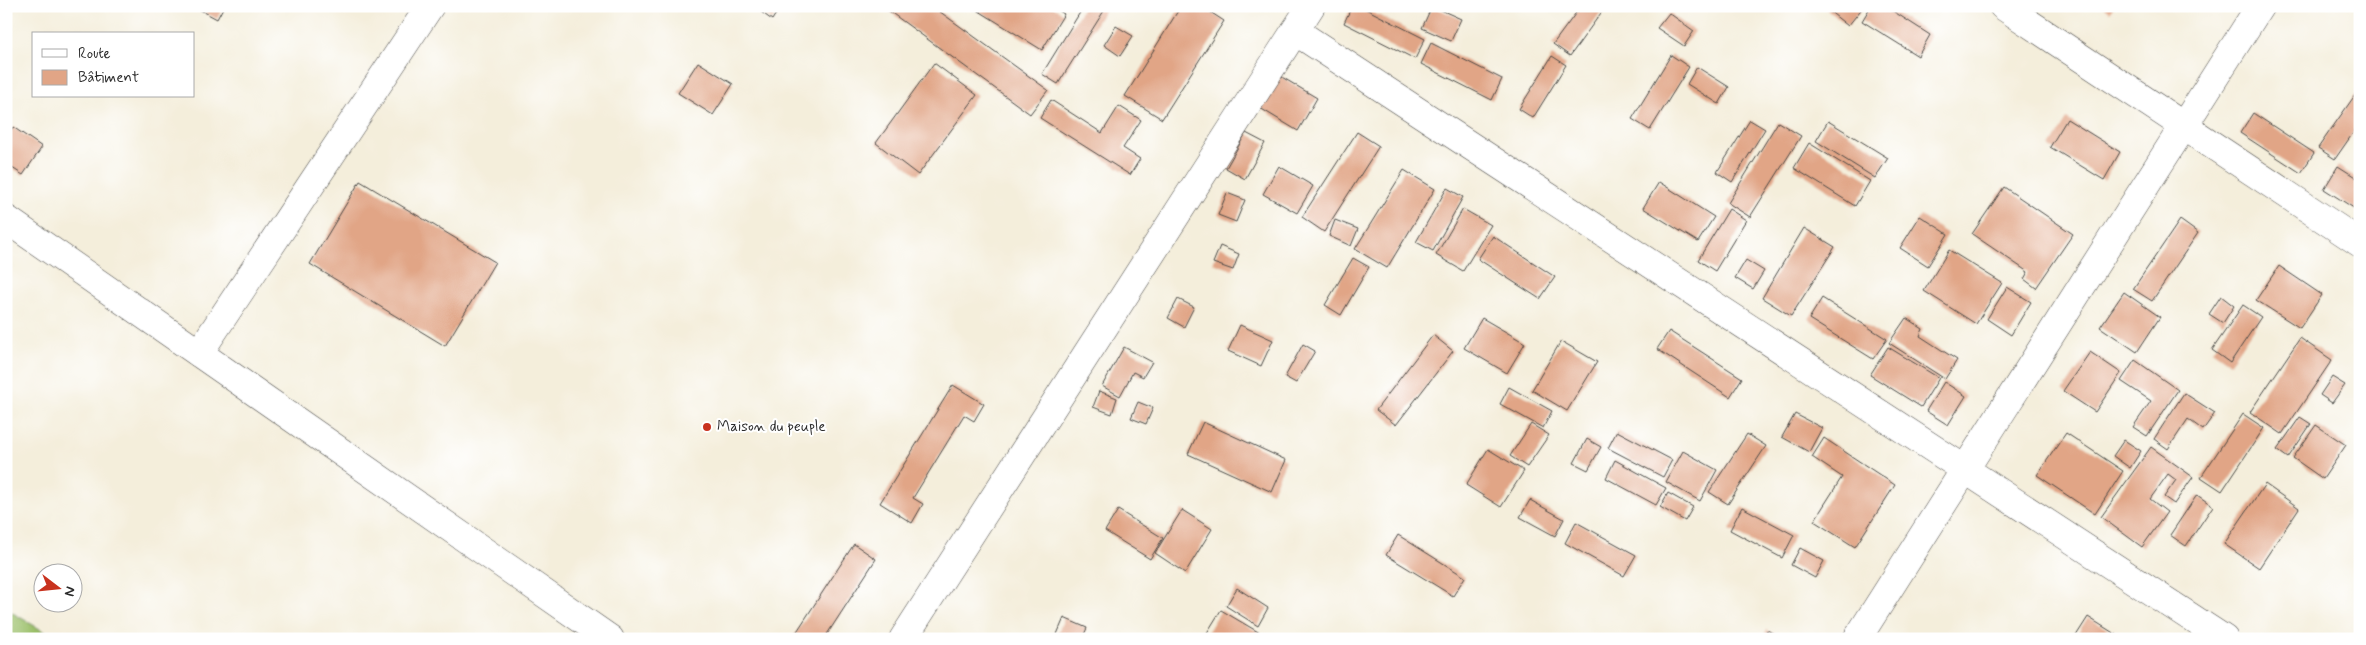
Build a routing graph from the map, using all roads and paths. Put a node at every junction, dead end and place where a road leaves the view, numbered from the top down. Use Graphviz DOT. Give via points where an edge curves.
graph roads {
  1 [pos="430,6"];
  2 [pos="1311,6"];
  3 [pos="2003,6"];
  4 [pos="2260,6"];
  5 [pos="1295,31"];
  6 [pos="2183,126"];
  7 [pos="6,219"];
  8 [pos="2360,243"];
  9 [pos="199,353"];
  10 [pos="1966,468"];
  11 [pos="610,639"];
  12 [pos="903,639"];
  13 [pos="1857,639"];
  14 [pos="2224,639"];
  1 -- 9 [label="street"];
  2 -- 5 [label="street"];
  3 -- 6 [label="street"];
  4 -- 6 [label="street"];
  5 -- 10 [label="street"];
  5 -- 12 [label="street"];
  6 -- 8 [label="street"];
  6 -- 10 [label="street"];
  7 -- 9 [label="street"];
  9 -- 11 [label="street"];
  10 -- 13 [label="street"];
  10 -- 14 [label="street"];
}
